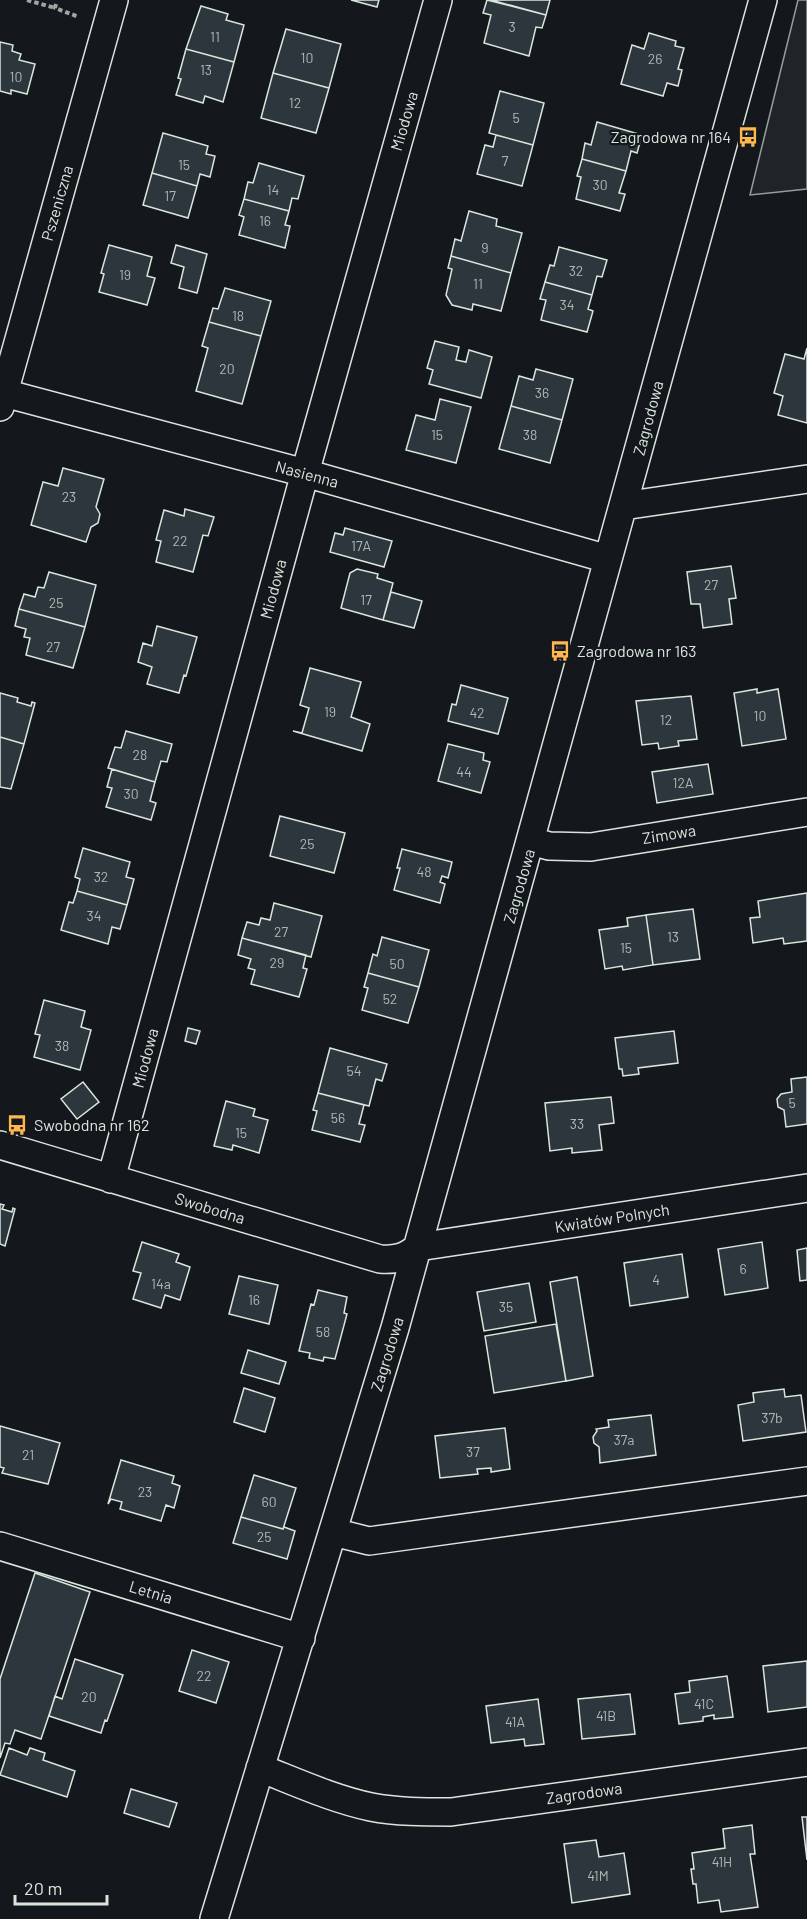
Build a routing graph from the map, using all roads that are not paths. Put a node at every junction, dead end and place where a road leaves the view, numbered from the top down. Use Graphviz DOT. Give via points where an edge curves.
graph roads {
  1 [pos="438,0"];
  2 [pos="763,0"];
  3 [pos="106,2"];
  4 [pos="2,400"];
  5 [pos="305,473"];
  6 [pos="807,478"];
  7 [pos="623,506"];
  8 [pos="608,559"];
  9 [pos="807,812"];
  10 [pos="531,841"];
  11 [pos="0,1145"];
  12 [pos="111,1179"];
  13 [pos="807,1188"];
  14 [pos="418,1247"];
  15 [pos="807,1481"];
  16 [pos="333,1532"];
  17 [pos="0,1546"];
  18 [pos="301,1638"];
  19 [pos="807,1762"];
  20 [pos="260,1768"];
  21 [pos="214,1919"];
  1 -- 5 [label="street, Miodowa"];
  2 -- 7 [label="street, Zagrodowa"];
  3 -- 4 [label="street, Pszeniczna"];
  4 -- 5 [label="street, Nasienna"];
  5 -- 8 [label="street, Nasienna"];
  5 -- 12 [label="street, Miodowa"];
  6 -- 7 [label="street"];
  7 -- 8 [label="street, Zagrodowa"];
  8 -- 10 [label="street, Zagrodowa"];
  9 -- 10 [label="street, Zimowa" via="591,847 549,846"];
  10 -- 14 [label="street, Zagrodowa"];
  11 -- 12 [label="street, Swobodna"];
  12 -- 14 [label="street, Swobodna" via="380,1259 407,1257"];
  13 -- 14 [label="street, Kwiatów Polnych"];
  14 -- 16 [label="street, Zagrodowa"];
  15 -- 16 [label="street" via="369,1541"];
  16 -- 18 [label="street, Zagrodowa"];
  17 -- 18 [label="street, Letnia"];
  18 -- 20 [label="street, Zagrodowa"];
  19 -- 20 [label="street, Zagrodowa" via="451,1812 372,1807"];
  20 -- 21 [label="street, Zagrodowa"];
}
